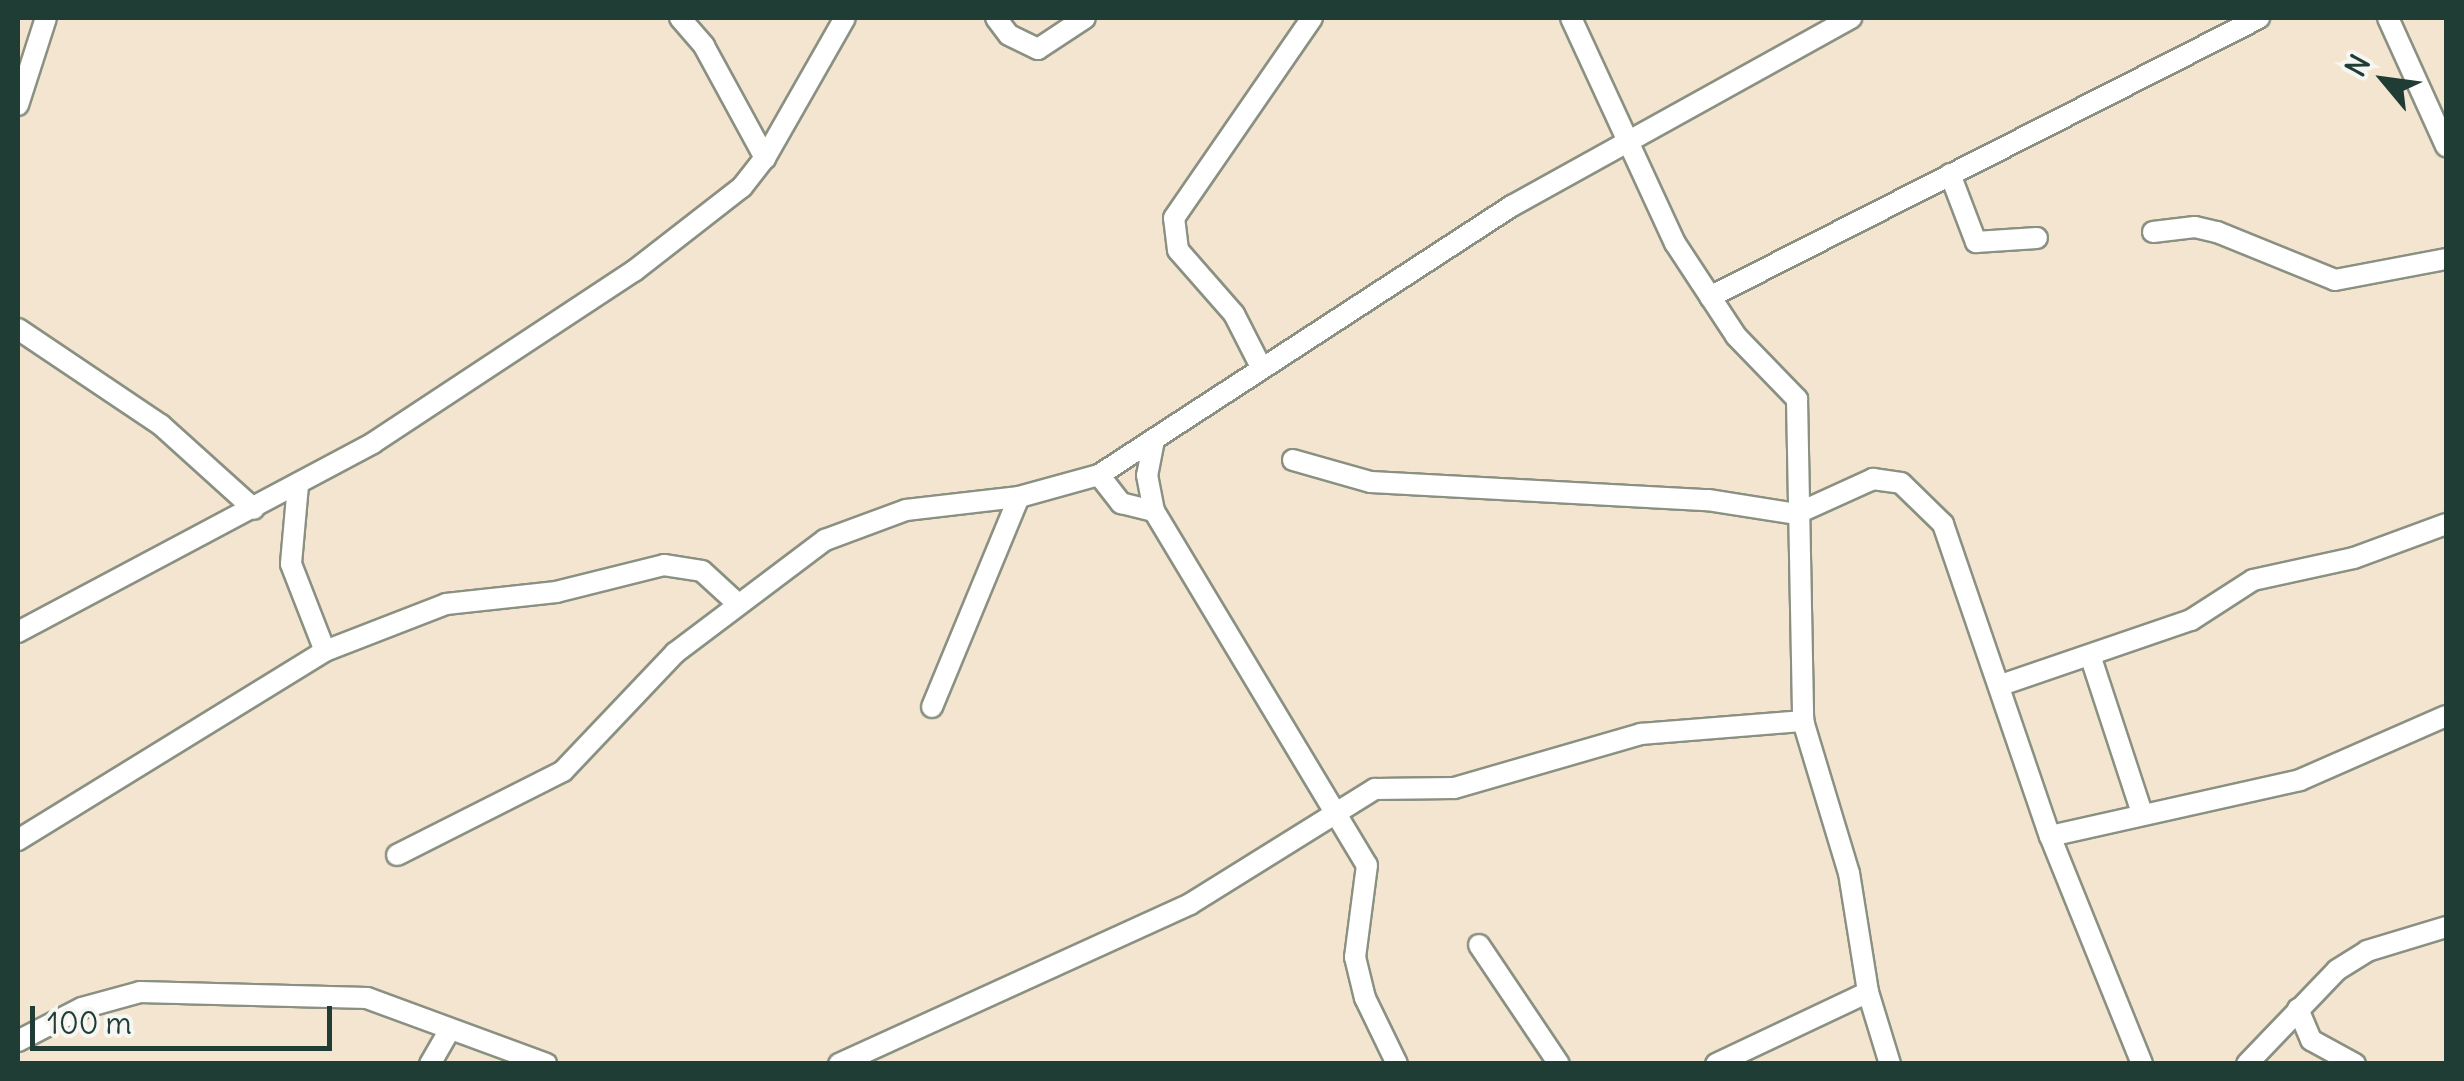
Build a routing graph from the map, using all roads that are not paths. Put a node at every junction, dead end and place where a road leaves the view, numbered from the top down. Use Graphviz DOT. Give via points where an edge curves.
graph roads {
  1 [pos="46,18"];
  2 [pos="680,18"];
  3 [pos="845,18"];
  4 [pos="996,18"];
  5 [pos="1085,18"];
  6 [pos="1312,18"];
  7 [pos="1571,18"];
  8 [pos="1851,18"];
  9 [pos="2259,18"];
  10 [pos="2388,18"];
  11 [pos="18,105"];
  12 [pos="1626,137"];
  13 [pos="2446,146"];
  14 [pos="765,158"];
  15 [pos="1950,174"];
  16 [pos="2153,232"];
  17 [pos="2038,238"];
  18 [pos="2446,259"];
  19 [pos="1710,297"];
  20 [pos="18,329"];
  21 [pos="1260,365"];
  22 [pos="1154,440"];
  23 [pos="1293,460"];
  24 [pos="1099,474"];
  25 [pos="298,485"];
  26 [pos="1020,498"];
  27 [pos="254,509"];
  28 [pos="1154,511"];
  29 [pos="1796,514"];
  30 [pos="2446,524"];
  31 [pos="736,602"];
  32 [pos="18,632"];
  33 [pos="325,651"];
  34 [pos="2090,655"];
  35 [pos="2001,685"];
  36 [pos="932,707"];
  37 [pos="2446,716"];
  38 [pos="1803,721"];
  39 [pos="1336,811"];
  40 [pos="2142,813"];
  41 [pos="2050,836"];
  42 [pos="18,840"];
  43 [pos="397,855"];
  44 [pos="2446,927"];
  45 [pos="1479,945"];
  46 [pos="1868,992"];
  47 [pos="2298,1010"];
  48 [pos="450,1030"];
  49 [pos="18,1041"];
  50 [pos="430,1064"];
  51 [pos="546,1064"];
  52 [pos="838,1064"];
  53 [pos="1397,1064"];
  54 [pos="1559,1064"];
  55 [pos="1716,1064"];
  56 [pos="1890,1064"];
  57 [pos="2142,1064"];
  58 [pos="2247,1064"];
  59 [pos="2355,1064"];
  1 -- 11 [label="street"];
  2 -- 14 [label="street" via="704,46"];
  3 -- 14 [label="street"];
  4 -- 5 [label="street" via="1009,35 1038,50"];
  6 -- 21 [label="street" via="1174,218 1178,250 1234,314"];
  7 -- 12 [label="street"];
  8 -- 12 [label="street"];
  9 -- 15 [label="street"];
  10 -- 13 [label="street"];
  12 -- 19 [label="street" via="1675,242"];
  12 -- 21 [label="street"];
  14 -- 25 [label="street" via="703,219 561,324"];
  15 -- 17 [label="street" via="1976,242"];
  15 -- 19 [label="street"];
  16 -- 18 [label="street" via="2217,232 2335,280"];
  19 -- 29 [label="street" via="1755,360 1798,399"];
  20 -- 27 [label="street" via="161,426"];
  21 -- 22 [label="street"];
  22 -- 24 [label="street"];
  22 -- 28 [label="street" via="1147,475"];
  23 -- 29 [label="street" via="1372,482 1708,500"];
  24 -- 26 [label="street"];
  24 -- 28 [label="street" via="1121,503"];
  25 -- 27 [label="street"];
  25 -- 33 [label="street" via="290,564"];
  26 -- 31 [label="street" via="871,520 825,540"];
  26 -- 36 [label="street"];
  27 -- 32 [label="street"];
  28 -- 39 [label="street"];
  29 -- 35 [label="street" via="1872,479 1900,482 1943,524"];
  29 -- 38 [label="street"];
  30 -- 34 [label="street" via="2354,558 2252,580 2191,620"];
  31 -- 33 [label="street" via="702,571 664,566 556,592 446,604"];
  31 -- 43 [label="street" via="675,654 563,771"];
  33 -- 42 [label="street"];
  34 -- 35 [label="street"];
  34 -- 40 [label="street"];
  35 -- 41 [label="street"];
  37 -- 40 [label="street" via="2300,780"];
  38 -- 39 [label="street" via="1602,740 1454,788 1376,789"];
  38 -- 46 [label="street" via="1849,873"];
  39 -- 52 [label="street" via="1190,904"];
  39 -- 53 [label="street" via="1367,865 1355,956 1365,998"];
  40 -- 41 [label="street"];
  41 -- 57 [label="street"];
  44 -- 47 [label="street" via="2367,950"];
  45 -- 54 [label="street"];
  46 -- 55 [label="street"];
  46 -- 56 [label="street"];
  47 -- 58 [label="street"];
  47 -- 59 [label="street" via="2312,1040"];
  48 -- 49 [label="street" via="367,998 140,992 82,1008"];
  48 -- 50 [label="street"];
  48 -- 51 [label="street"];
}
